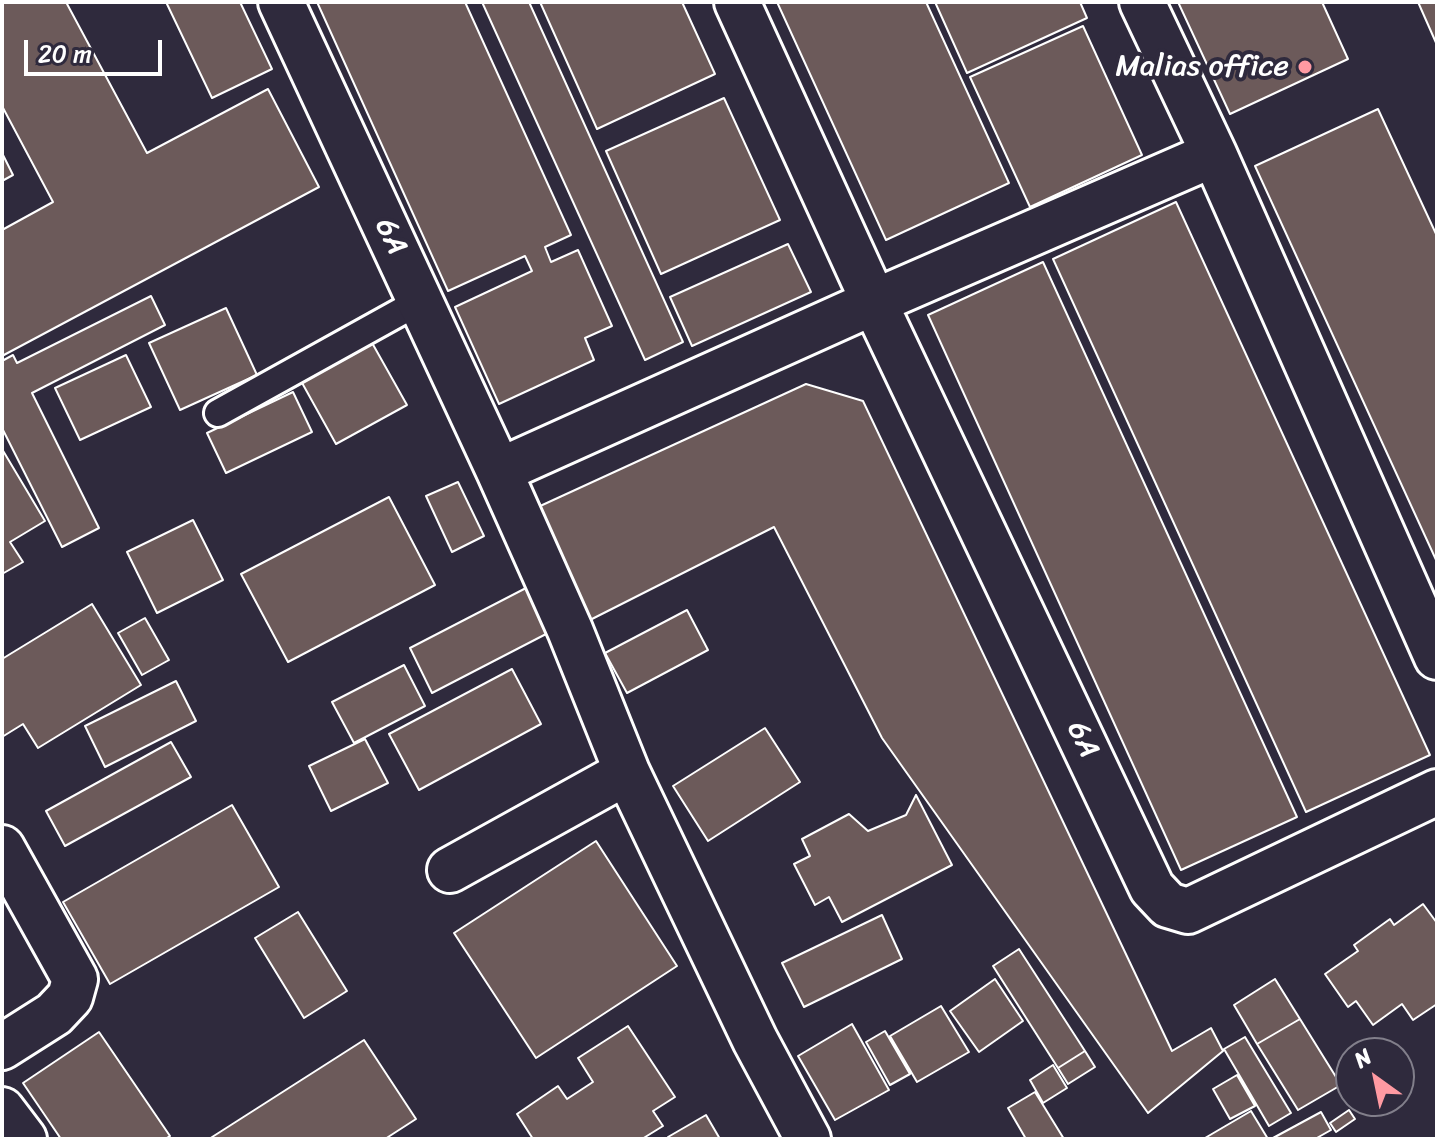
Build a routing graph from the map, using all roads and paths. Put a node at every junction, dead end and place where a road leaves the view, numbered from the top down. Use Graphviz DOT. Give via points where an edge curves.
graph roads {
  1 [pos="281,2"];
  2 [pos="737,2"];
  3 [pos="1142,2"];
  4 [pos="1214,154"];
  5 [pos="420,301"];
  6 [pos="874,302"];
  7 [pos="218,413"];
  8 [pos="499,471"];
  9 [pos="1437,657"];
  10 [pos="627,772"];
  11 [pos="1437,792"];
  12 [pos="2,848"];
  13 [pos="450,870"];
  14 [pos="2,1047"];
  15 [pos="2,1110"];
  16 [pos="24,1139"];
  17 [pos="808,1139"];
  1 -- 5 [label="street, 6A"];
  2 -- 6 [label="street, 6A"];
  3 -- 4 [label="street"];
  4 -- 6 [label="street"];
  4 -- 9 [label="street"];
  5 -- 7 [label="lane"];
  5 -- 8 [label="street, 6A"];
  6 -- 8 [label="street"];
  6 -- 11 [label="street, 6A" via="1152,888 1168,905 1188,911"];
  8 -- 10 [label="street, 6A"];
  10 -- 13 [label="street"];
  10 -- 17 [label="street, 6A"];
  12 -- 14 [label="street" via="75,979 70,997 54,1014"];
  15 -- 16 [label="street"];
}
